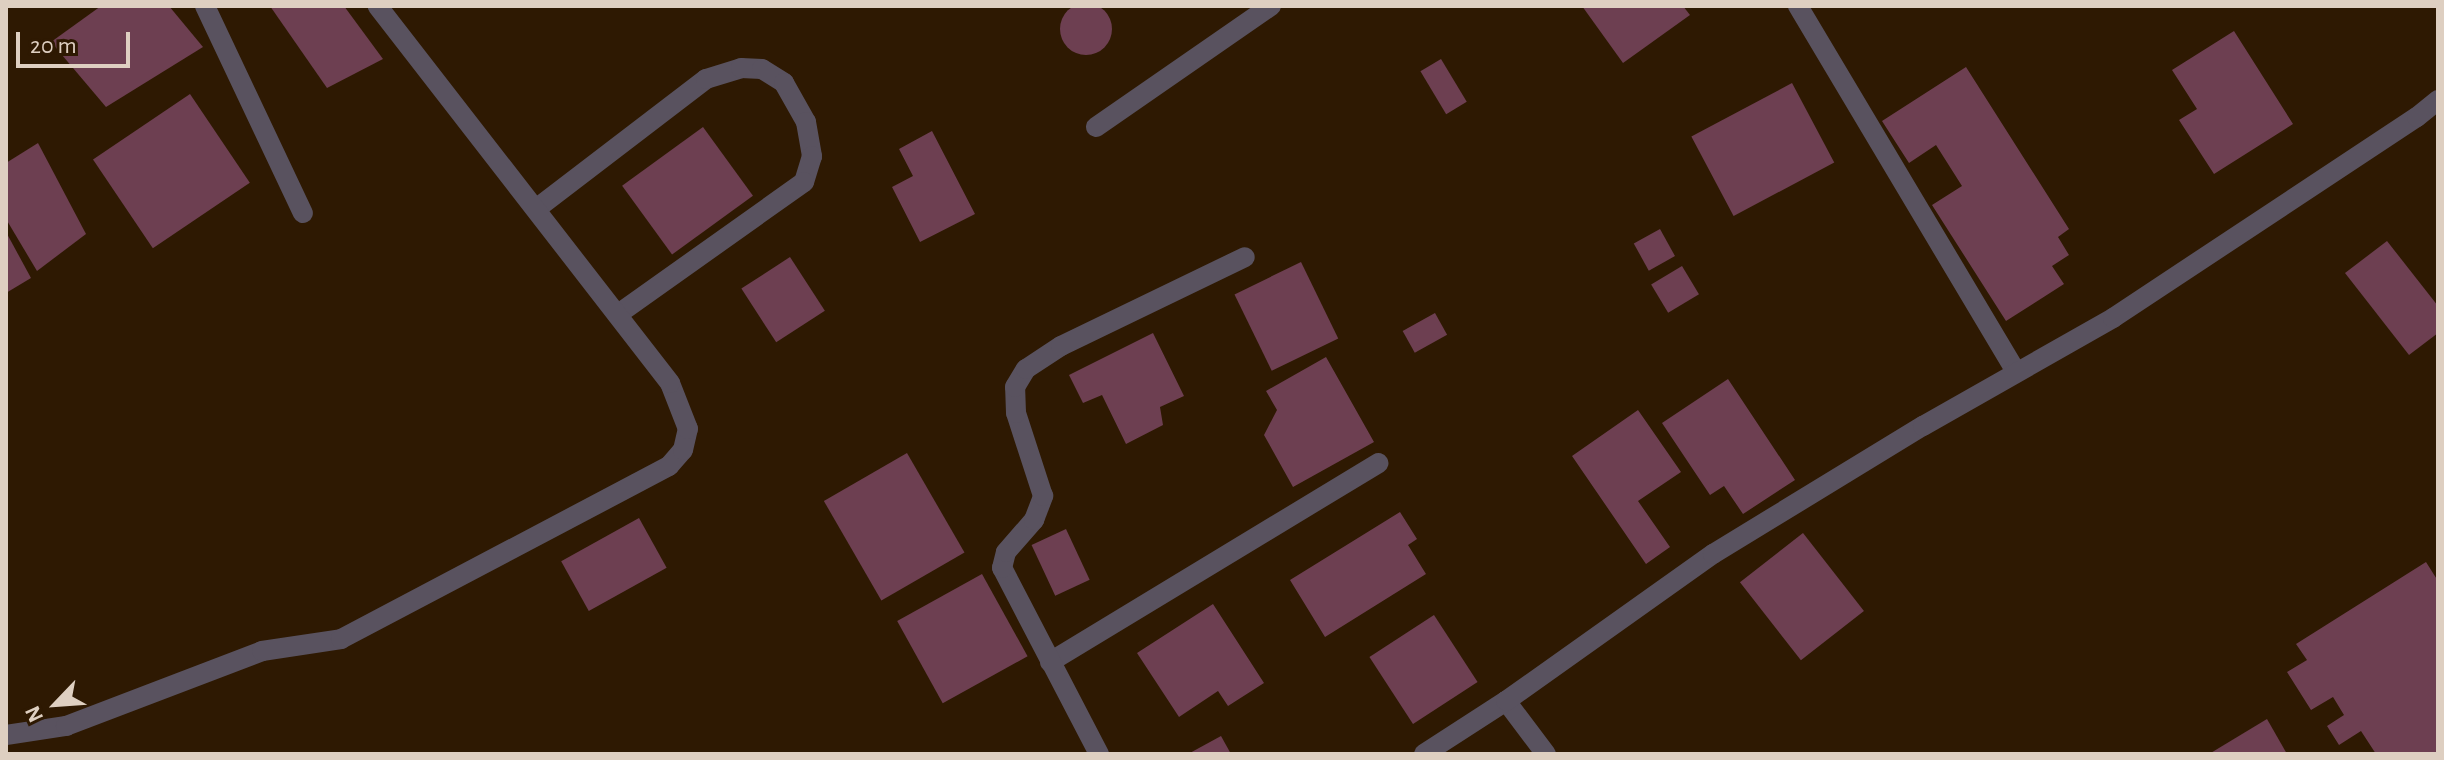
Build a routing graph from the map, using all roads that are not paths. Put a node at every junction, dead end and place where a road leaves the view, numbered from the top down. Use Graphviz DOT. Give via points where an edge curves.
graph roads {
  1 [pos="205,6"];
  2 [pos="378,6"];
  3 [pos="1271,6"];
  4 [pos="1798,6"];
  5 [pos="2438,100"];
  6 [pos="1096,127"];
  7 [pos="536,209"];
  8 [pos="303,213"];
  9 [pos="1245,257"];
  10 [pos="617,315"];
  11 [pos="2016,372"];
  12 [pos="1378,463"];
  13 [pos="1050,662"];
  14 [pos="1506,701"];
  15 [pos="6,735"];
  16 [pos="1099,754"];
  17 [pos="1424,754"];
  18 [pos="1546,754"];
  1 -- 8 [label="street"];
  2 -- 7 [label="street"];
  3 -- 6 [label="street"];
  4 -- 11 [label="street"];
  5 -- 11 [label="street" via="2113,318"];
  7 -- 10 [label="street"];
  7 -- 10 [label="street" via="706,79 741,68 762,69 784,83 806,122 812,156 804,182"];
  9 -- 13 [label="street" via="1061,346 1026,369 1015,387 1016,413 1043,496 1034,520 1006,552 1002,568"];
  10 -- 15 [label="street" via="682,406 688,429 683,450 669,466 341,639 262,651 66,726"];
  11 -- 14 [label="street" via="1713,554"];
  12 -- 13 [label="street"];
  13 -- 16 [label="street"];
  14 -- 17 [label="street"];
  14 -- 18 [label="street"];
}
